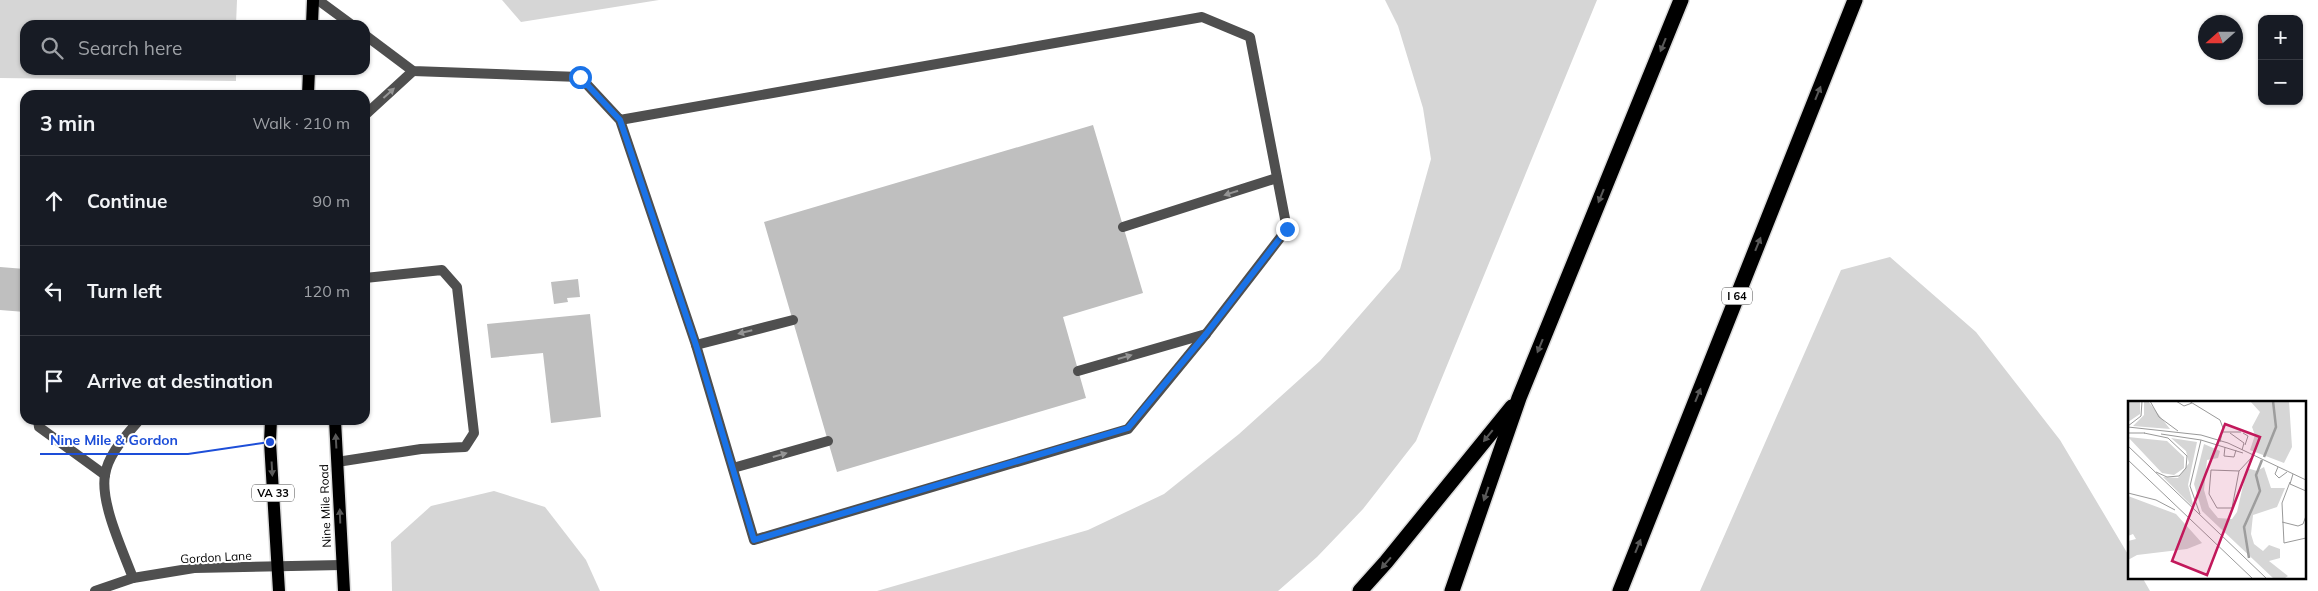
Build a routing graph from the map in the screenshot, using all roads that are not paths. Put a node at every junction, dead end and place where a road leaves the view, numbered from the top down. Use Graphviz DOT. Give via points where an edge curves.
graph roads {
  1 [pos="313,0"];
  2 [pos="318,0"];
  3 [pos="1681,0"];
  4 [pos="1855,0"];
  5 [pos="312,20"];
  6 [pos="345,20"];
  7 [pos="370,39"];
  8 [pos="413,71"];
  9 [pos="309,75"];
  10 [pos="308,90"];
  11 [pos="370,110"];
  12 [pos="620,120"];
  13 [pos="1277,178"];
  14 [pos="1123,227"];
  15 [pos="370,277"];
  16 [pos="793,320"];
  17 [pos="1206,334"];
  18 [pos="696,345"];
  19 [pos="1078,371"];
  20 [pos="1519,398"];
  21 [pos="39,425"];
  22 [pos="135,425"];
  23 [pos="271,425"];
  24 [pos="335,425"];
  25 [pos="828,441"];
  26 [pos="337,462"];
  27 [pos="733,468"];
  28 [pos="104,475"];
  29 [pos="342,565"];
  30 [pos="277,567"];
  31 [pos="133,578"];
  32 [pos="95,591"];
  33 [pos="279,591"];
  34 [pos="344,591"];
  35 [pos="1360,591"];
  36 [pos="1452,591"];
  37 [pos="1620,591"];
  1 -- 5 [label="main road"];
  2 -- 6 [label="street"];
  3 -- 20 [label="highway, one-way"];
  37 -- 4 [label="highway, I 64, one-way"];
  7 -- 8 [label="street"];
  11 -- 8 [label="street, one-way"];
  8 -- 12 [label="street" via="580,77"];
  9 -- 10 [label="main road"];
  12 -- 13 [label="street" via="1202,17 1250,37"];
  12 -- 18 [label="street"];
  13 -- 14 [label="street, one-way"];
  13 -- 17 [label="street" via="1287,229"];
  15 -- 26 [label="street" via="442,270 457,287 474,433 466,447 421,449"];
  16 -- 18 [label="street, one-way"];
  19 -- 17 [label="street, one-way"];
  17 -- 27 [label="street" via="1128,428 754,540"];
  18 -- 27 [label="street"];
  20 -- 35 [label="highway, one-way"];
  20 -- 36 [label="highway, one-way"];
  21 -- 28 [label="street"];
  22 -- 28 [label="street" via="116,447"];
  23 -- 30 [label="main road, VA 33, one-way"];
  26 -- 24 [label="main road, Nine Mile Road, one-way"];
  27 -- 25 [label="street, one-way"];
  29 -- 26 [label="main road, Nine Mile Road, one-way"];
  28 -- 31 [label="street" via="106,506"];
  29 -- 30 [label="street, Gordon Lane"];
  29 -- 34 [label="main road, Nine Mile Road"];
  30 -- 31 [label="street, Gordon Lane" via="194,568"];
  30 -- 33 [label="main road, VA 33"];
  31 -- 32 [label="street, Gordon Lane"];
}
